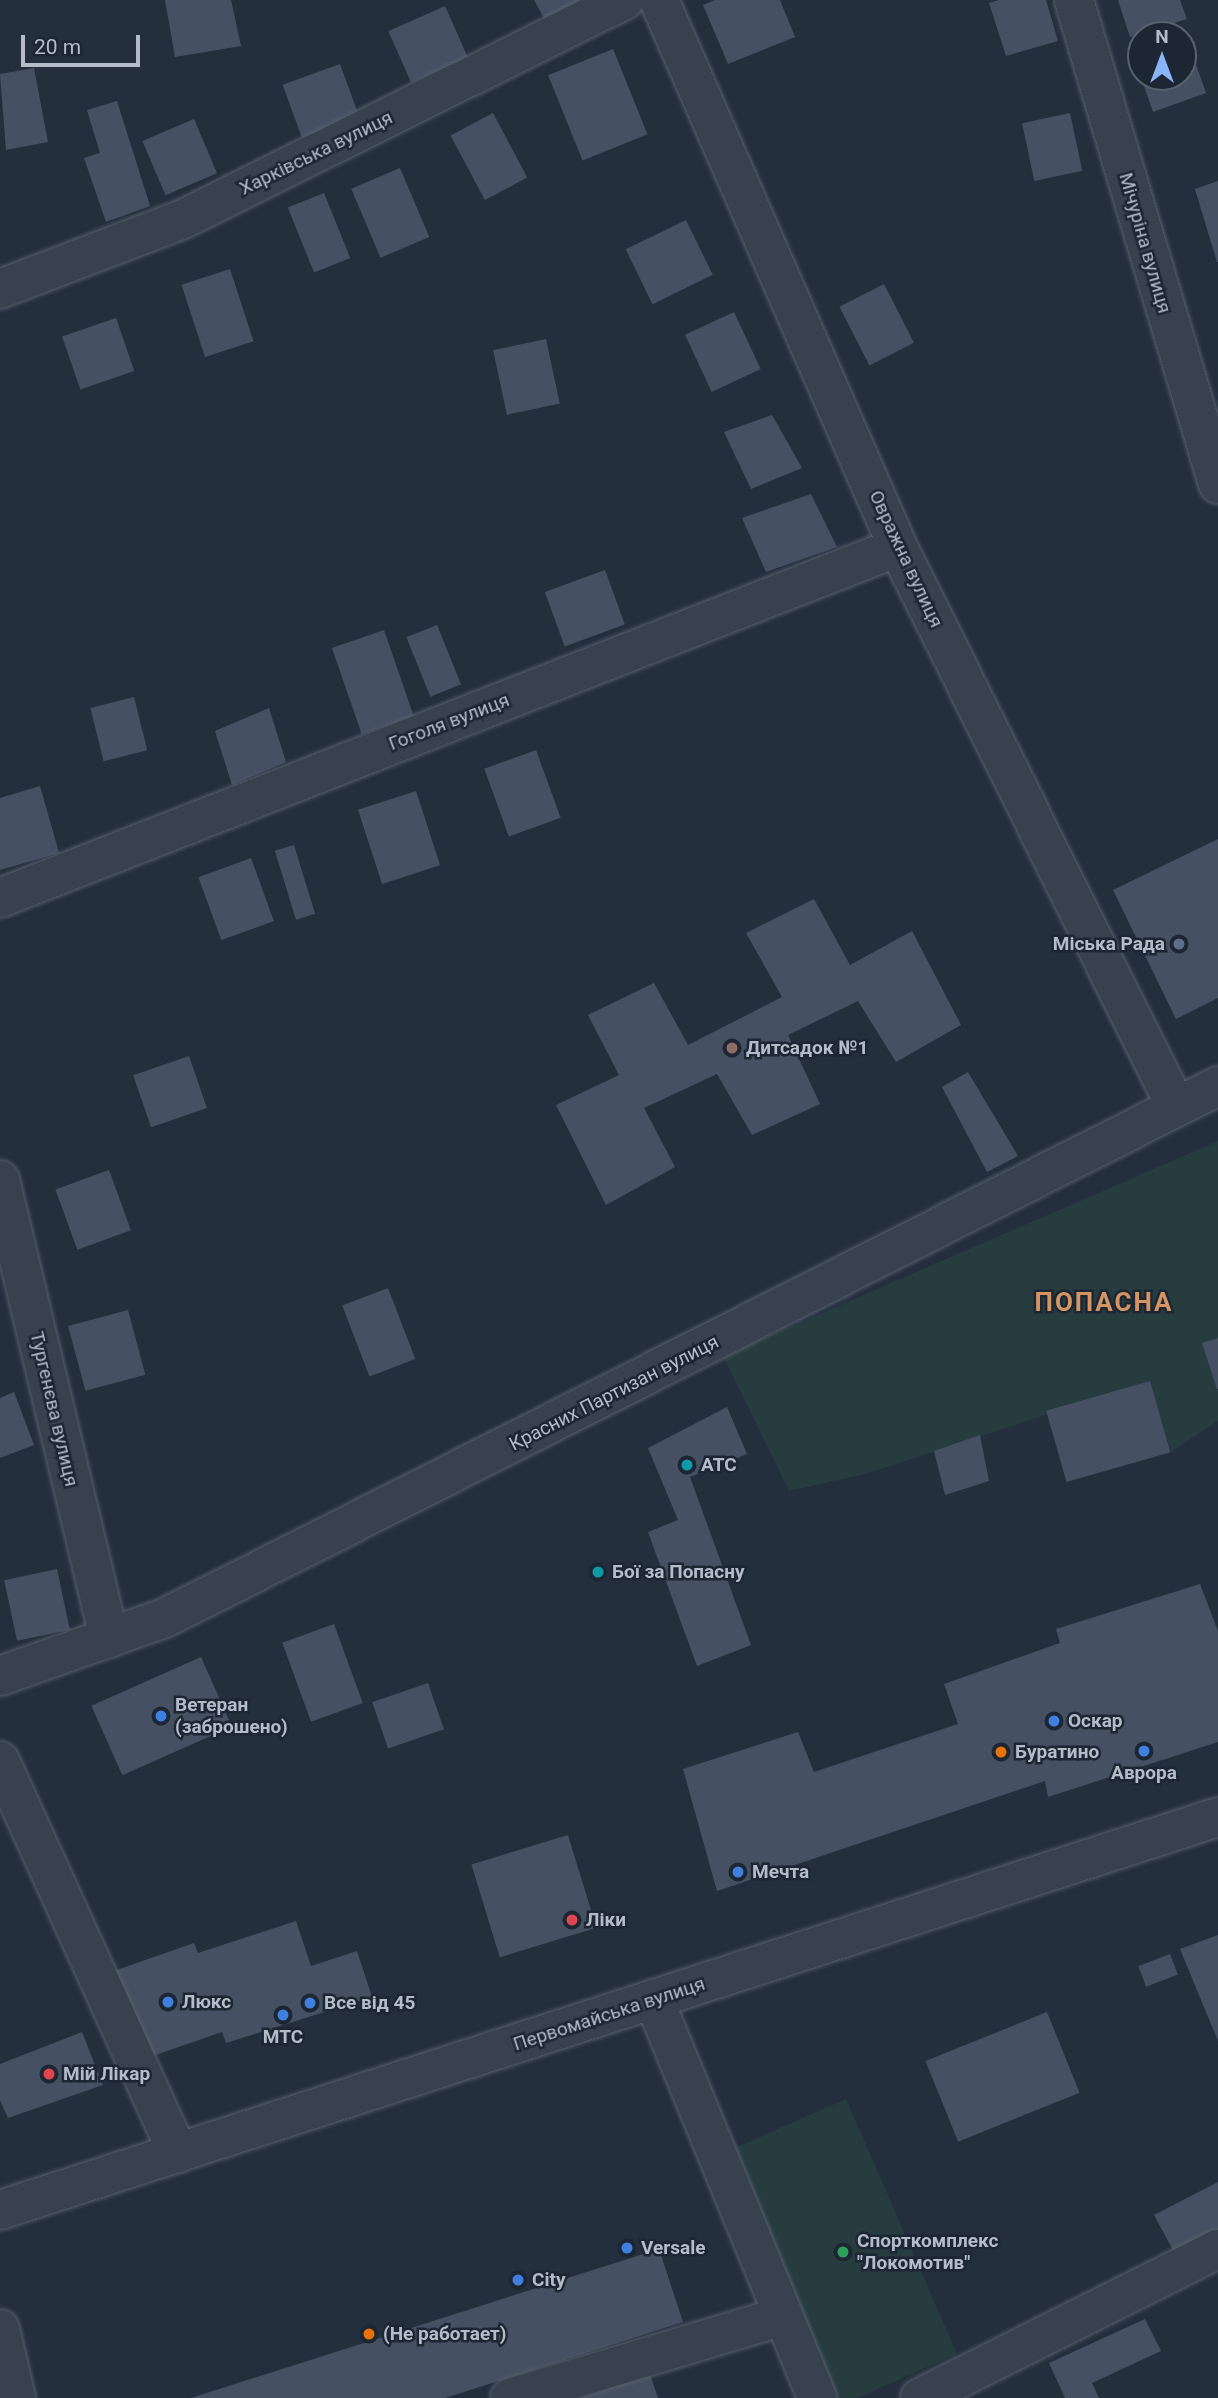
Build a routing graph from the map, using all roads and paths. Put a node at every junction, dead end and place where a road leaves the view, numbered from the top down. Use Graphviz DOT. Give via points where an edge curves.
graph roads {
  1 [pos="624,0"];
  2 [pos="659,0"];
  3 [pos="1074,0"];
  4 [pos="0,289"];
  5 [pos="1218,484"];
  6 [pos="898,547"];
  7 [pos="0,898"];
  8 [pos="1218,1086"];
  9 [pos="1176,1107"];
  10 [pos="0,1180"];
  11 [pos="108,1638"];
  12 [pos="0,1676"];
  13 [pos="0,1761"];
  14 [pos="1218,1817"];
  15 [pos="654,2000"];
  16 [pos="178,2153"];
  17 [pos="0,2210"];
  18 [pos="1218,2249"];
  19 [pos="783,2316"];
  20 [pos="0,2329"];
  21 [pos="16,2398"];
  22 [pos="510,2398"];
  23 [pos="817,2398"];
  24 [pos="920,2398"];
  1 -- 4 [label="street, Харківська вулиця" via="181,219"];
  2 -- 6 [label="street, Овражна вулиця"];
  3 -- 5 [label="street, Мічуріна вулиця"];
  6 -- 7 [label="street, Гоголя вулиця"];
  6 -- 9 [label="street, Овражна вулиця"];
  8 -- 9 [label="street, Красних Партизан вулиця"];
  9 -- 11 [label="street, Красних Партизан вулиця" via="177,1612"];
  10 -- 11 [label="street, Тургенєва вулиця"];
  11 -- 12 [label="street, Красних Партизан вулиця"];
  13 -- 16 [label="street"];
  14 -- 15 [label="street, Первомайська вулиця"];
  15 -- 16 [label="street, Первомайська вулиця"];
  15 -- 19 [label="street"];
  16 -- 17 [label="street, Первомайська вулиця"];
  18 -- 24 [label="street"];
  19 -- 22 [label="street"];
  19 -- 23 [label="street"];
  20 -- 21 [label="street"];
}
